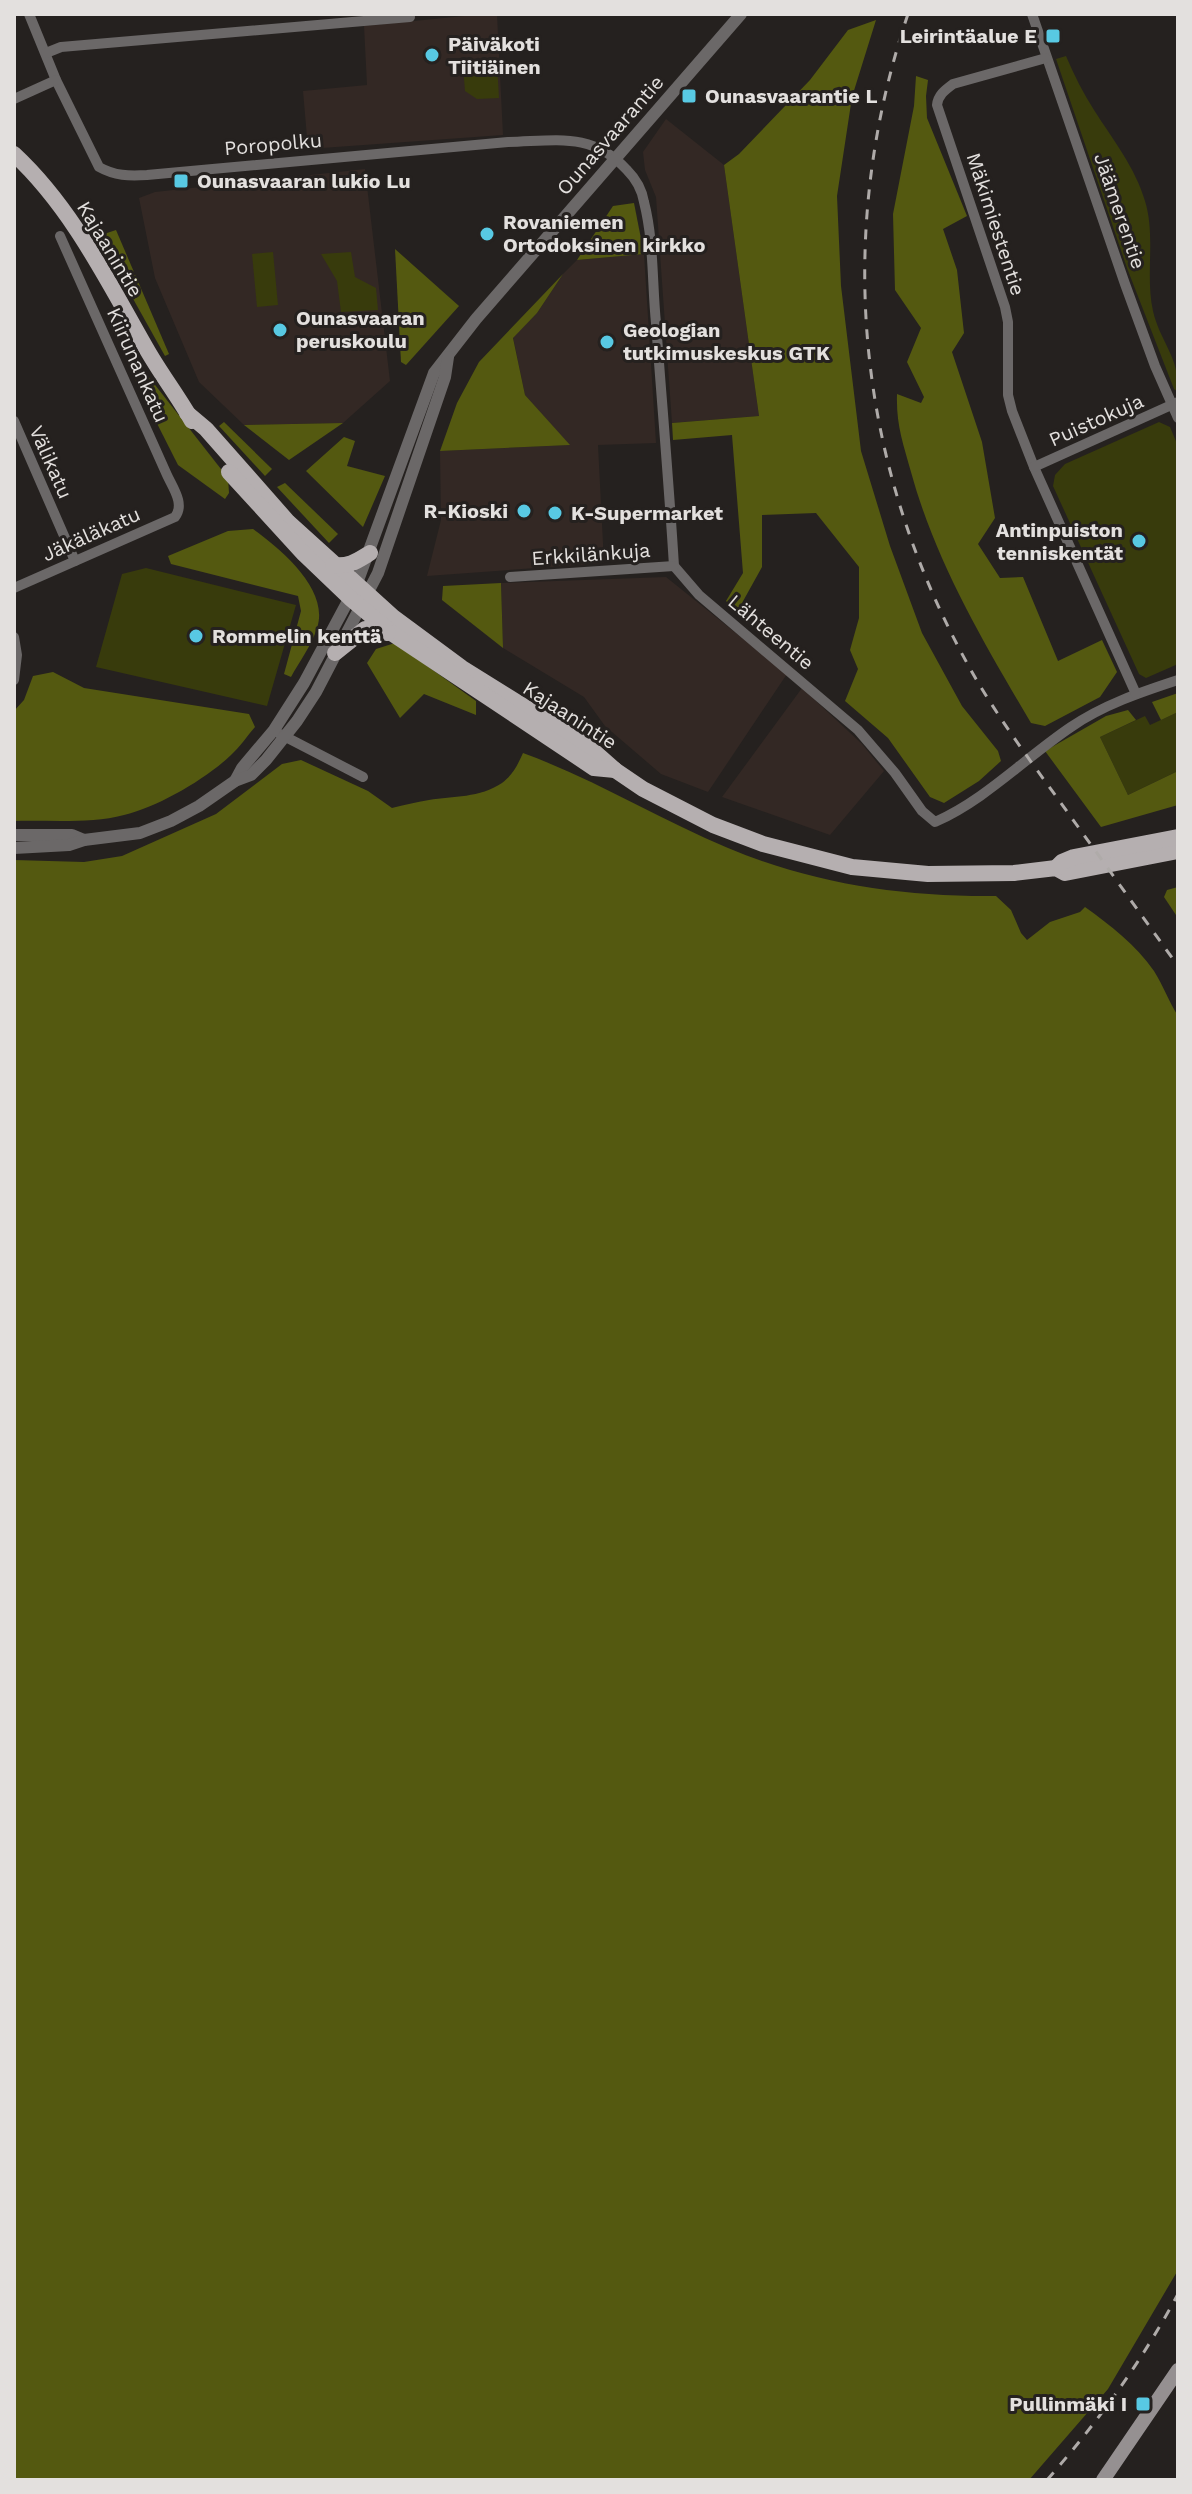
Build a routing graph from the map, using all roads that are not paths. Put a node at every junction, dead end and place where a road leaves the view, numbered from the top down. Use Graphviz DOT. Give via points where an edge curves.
graph roads {
  1 [pos="29,14"];
  2 [pos="741,14"];
  3 [pos="1032,14"];
  4 [pos="410,17"];
  5 [pos="46,53"];
  6 [pos="1046,58"];
  7 [pos="56,80"];
  8 [pos="14,99"];
  9 [pos="14,154"];
  10 [pos="615,160"];
  11 [pos="60,236"];
  12 [pos="448,357"];
  13 [pos="1175,404"];
  14 [pos="187,413"];
  15 [pos="1178,418"];
  16 [pos="14,421"];
  17 [pos="1034,467"];
  18 [pos="180,511"];
  19 [pos="370,553"];
  20 [pos="75,561"];
  21 [pos="333,565"];
  22 [pos="674,566"];
  23 [pos="510,577"];
  24 [pos="14,588"];
  25 [pos="358,596"];
  26 [pos="393,634"];
  27 [pos="14,637"];
  28 [pos="335,653"];
  29 [pos="14,680"];
  30 [pos="1178,680"];
  31 [pos="1136,694"];
  32 [pos="279,734"];
  33 [pos="615,770"];
  34 [pos="363,777"];
  35 [pos="14,835"];
  36 [pos="1178,837"];
  37 [pos="84,840"];
  38 [pos="14,848"];
  39 [pos="1178,851"];
  40 [pos="1056,868"];
  41 [pos="1178,2370"];
  42 [pos="1103,2480"];
  1 -- 5 [label="street, Poropolku"];
  2 -- 10 [label="street, Ounasvaarantie"];
  3 -- 6 [label="street, Jäämerentie"];
  4 -- 5 [label="street" via="61,47"];
  5 -- 7 [label="street, Poropolku"];
  6 -- 13 [label="street, Jäämerentie" via="1125,284"];
  6 -- 17 [label="street, Mäkimiestentie" via="953,84 937,105 1005,307 1008,395"];
  7 -- 8 [label="street"];
  7 -- 10 [label="street, Poropolku" via="99,167 124,176 508,142 581,141"];
  9 -- 14 [label="main road, Kajaanintie" via="61,206"];
  10 -- 12 [label="street, Ounasvaarantie"];
  10 -- 22 [label="street" via="635,180 646,212"];
  11 -- 18 [label="street, Kiirunankatu"];
  12 -- 19 [label="street, Ounasvaarantie" via="428,385"];
  12 -- 25 [label="street, Ounasvaarantie" via="378,573"];
  13 -- 15 [label="street, Jäämerentie"];
  13 -- 17 [label="street, Puistokuja"];
  14 -- 21 [label="main road, Kajaanintie"];
  14 -- 25 [label="main road, Kajaanintie" via="205,444 287,536"];
  16 -- 20 [label="street, Välikatu"];
  17 -- 31 [label="street, Mäkimiestentie"];
  18 -- 20 [label="street, Jäkäläkatu"];
  19 -- 21 [label="main road" via="353,564"];
  19 -- 25 [label="street, Ounasvaarantie"];
  20 -- 24 [label="street, Jäkäläkatu"];
  21 -- 25 [label="main road, Kajaanintie"];
  22 -- 23 [label="street, Erkkilänkuja"];
  22 -- 31 [label="street, Lähteentie" via="699,595 858,730 935,822 1080,721"];
  25 -- 26 [label="main road, Kajaanintie"];
  25 -- 28 [label="street"];
  25 -- 32 [label="street"];
  25 -- 33 [label="main road, Kajaanintie" via="589,747"];
  26 -- 28 [label="main road" via="365,629"];
  26 -- 33 [label="main road, Kajaanintie" via="594,768"];
  27 -- 29 [label="street"];
  28 -- 32 [label="street" via="316,692"];
  30 -- 31 [label="street, Lähteentie"];
  32 -- 34 [label="street"];
  32 -- 37 [label="street" via="235,781 199,806 140,833"];
  33 -- 40 [label="main road" via="735,834 852,867 978,875"];
  35 -- 37 [label="street" via="72,835"];
  36 -- 40 [label="main road" via="1074,857"];
  37 -- 38 [label="street"];
  39 -- 40 [label="main road" via="1065,873"];
  41 -- 42 [label="main road"];
}
